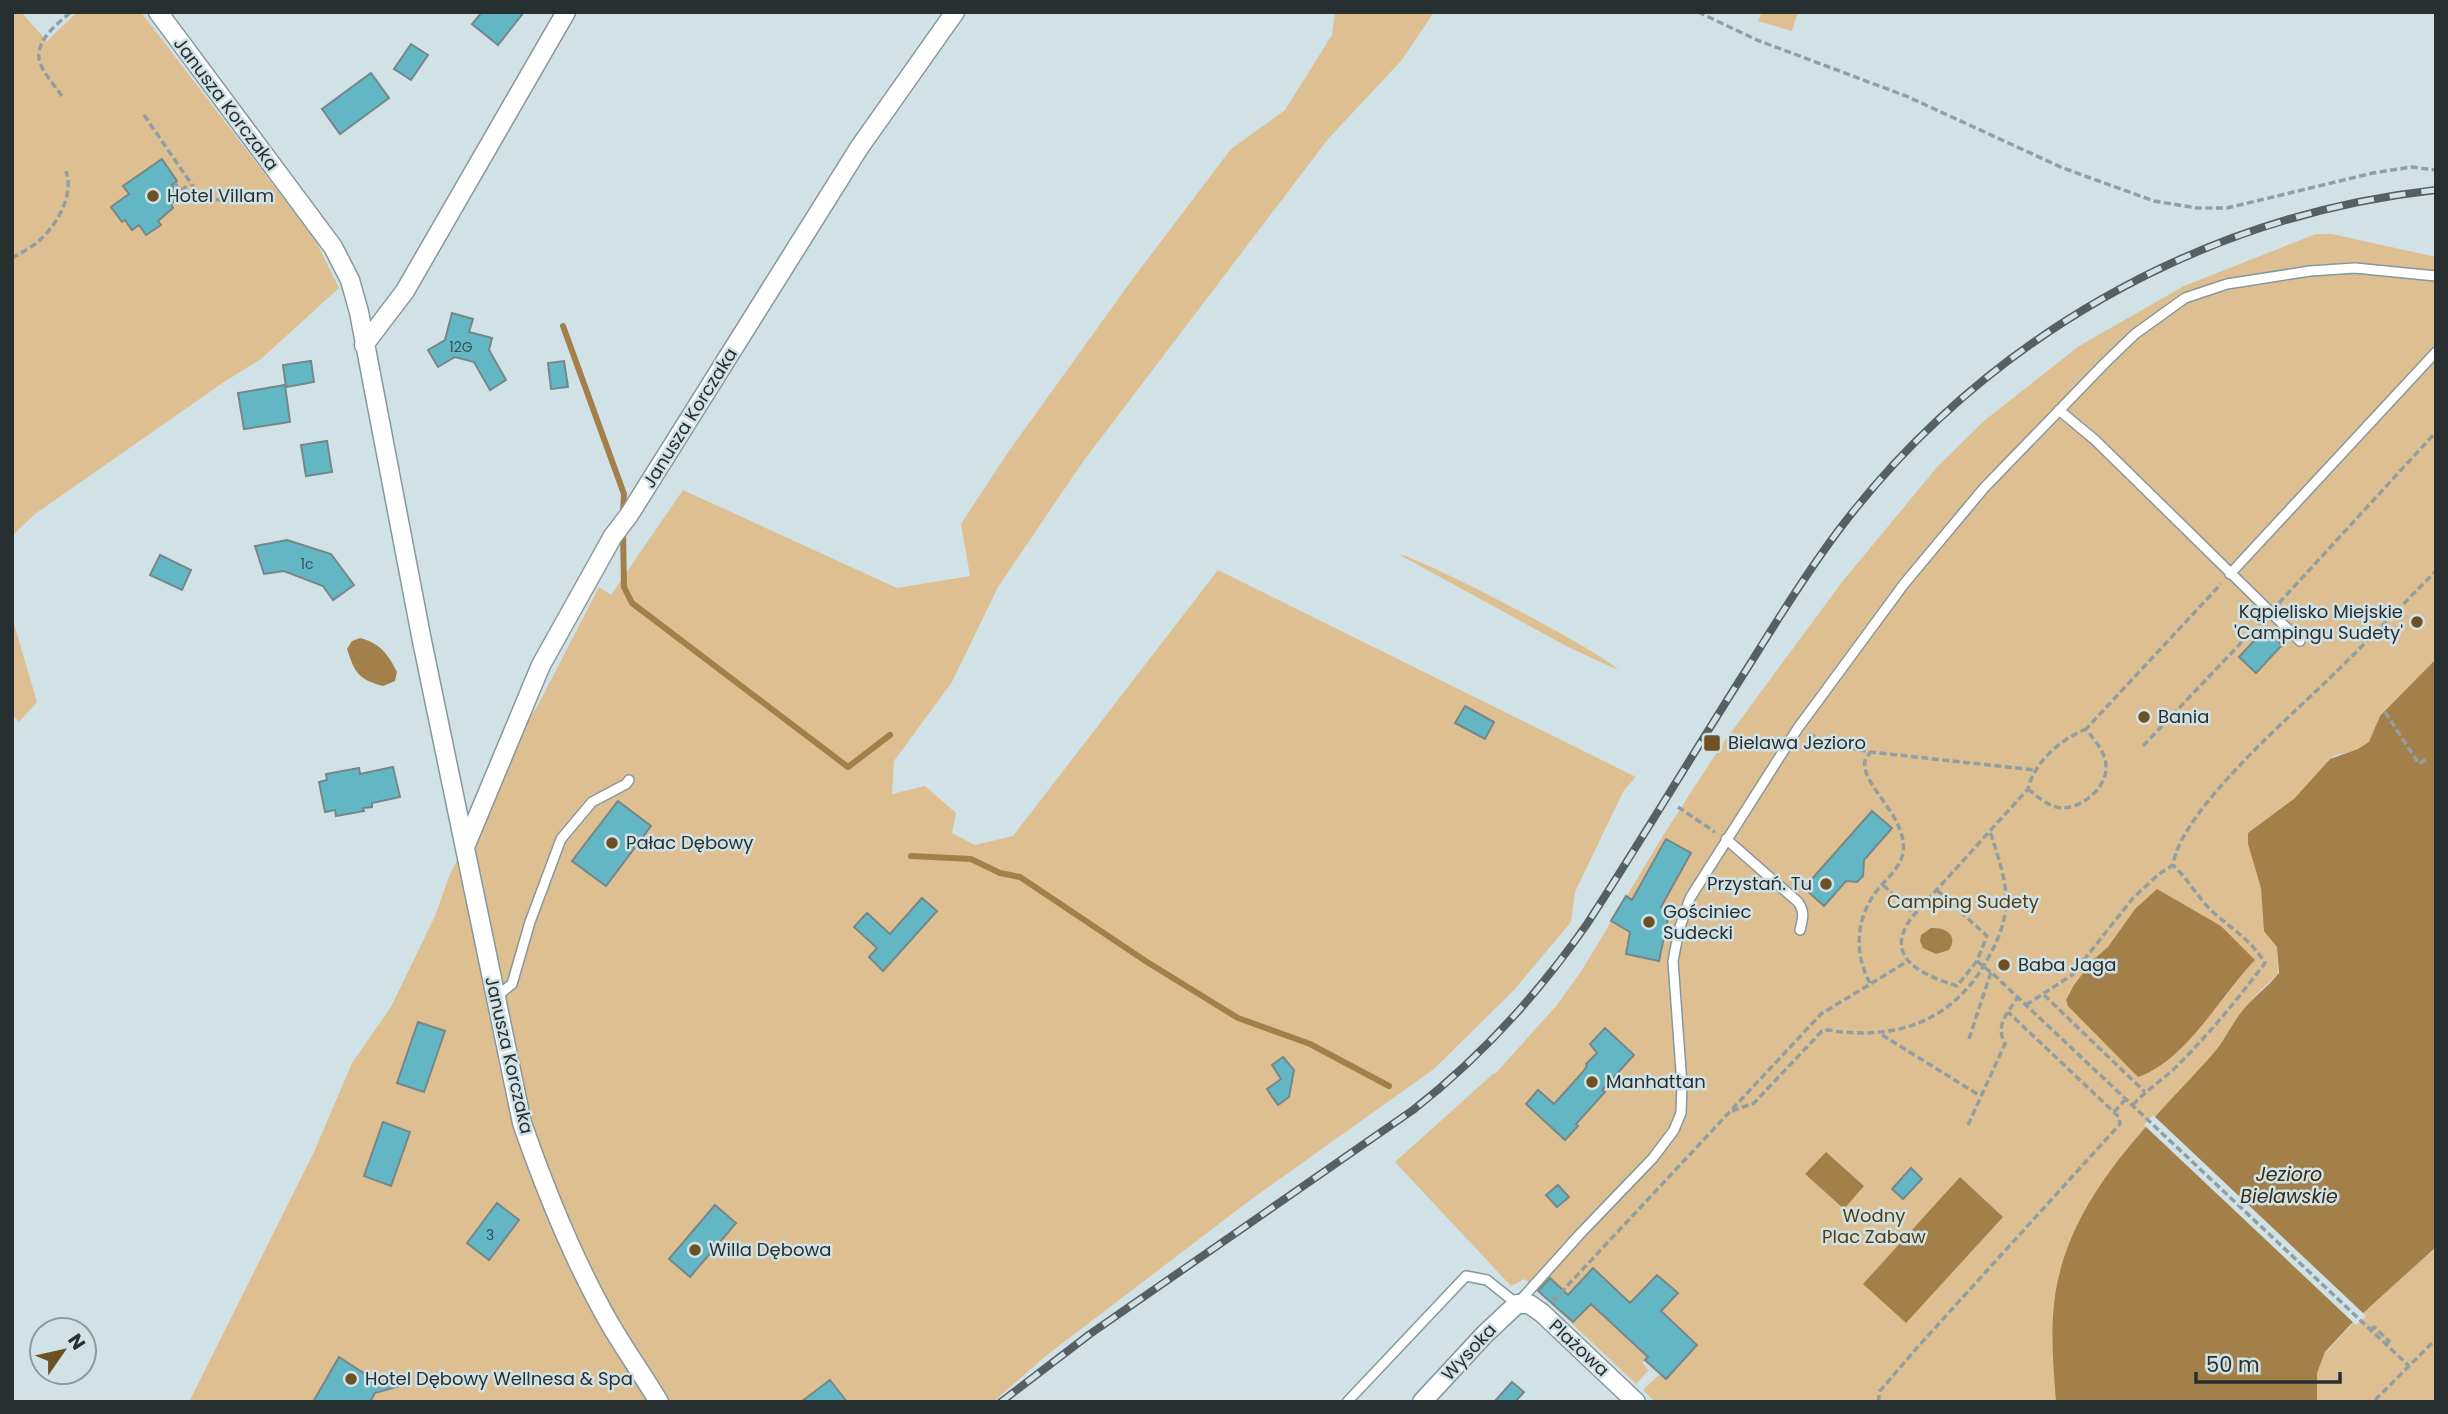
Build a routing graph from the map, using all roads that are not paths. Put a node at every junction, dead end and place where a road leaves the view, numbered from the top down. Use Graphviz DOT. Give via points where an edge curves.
graph roads {
  1 [pos="158,12"];
  2 [pos="566,12"];
  3 [pos="955,12"];
  4 [pos="2436,276"];
  5 [pos="364,345"];
  6 [pos="2436,352"];
  7 [pos="2059,410"];
  8 [pos="2230,574"];
  9 [pos="2300,641"];
  10 [pos="629,780"];
  11 [pos="490,786"];
  12 [pos="456,803"];
  13 [pos="1726,839"];
  14 [pos="465,847"];
  15 [pos="1800,930"];
  16 [pos="495,998"];
  17 [pos="1517,1304"];
  18 [pos="659,1402"];
  19 [pos="1347,1402"];
  20 [pos="1422,1402"];
  21 [pos="1636,1402"];
  1 -- 5 [label="street, Janusza Korczaka" via="333,247 350,280"];
  2 -- 5 [label="street" via="405,291"];
  3 -- 11 [label="street, Janusza Korczaka" via="859,148 613,536 541,665"];
  4 -- 7 [label="lane" via="2355,268 2320,270 2202,291 2135,334"];
  5 -- 12 [label="street, Janusza Korczaka"];
  6 -- 8 [label="lane"];
  7 -- 8 [label="lane"];
  7 -- 13 [label="lane" via="1984,488 1904,584 1798,728"];
  8 -- 9 [label="lane"];
  10 -- 16 [label="lane" via="592,802 561,839 512,984"];
  11 -- 12 [label="street"];
  11 -- 14 [label="street, Janusza Korczaka"];
  12 -- 14 [label="street, Janusza Korczaka"];
  13 -- 15 [label="lane" via="1798,902 1804,915"];
  13 -- 17 [label="lane" via="1690,898 1673,961 1682,1085 1681,1113 1674,1130"];
  14 -- 16 [label="street, Janusza Korczaka"];
  16 -- 18 [label="street, Janusza Korczaka" via="522,1123 545,1191 599,1305"];
  17 -- 19 [label="lane" via="1487,1280 1466,1276"];
  17 -- 20 [label="street, Wysoka"];
  17 -- 21 [label="street, Plażowa" via="1529,1304 1542,1313"];
}
